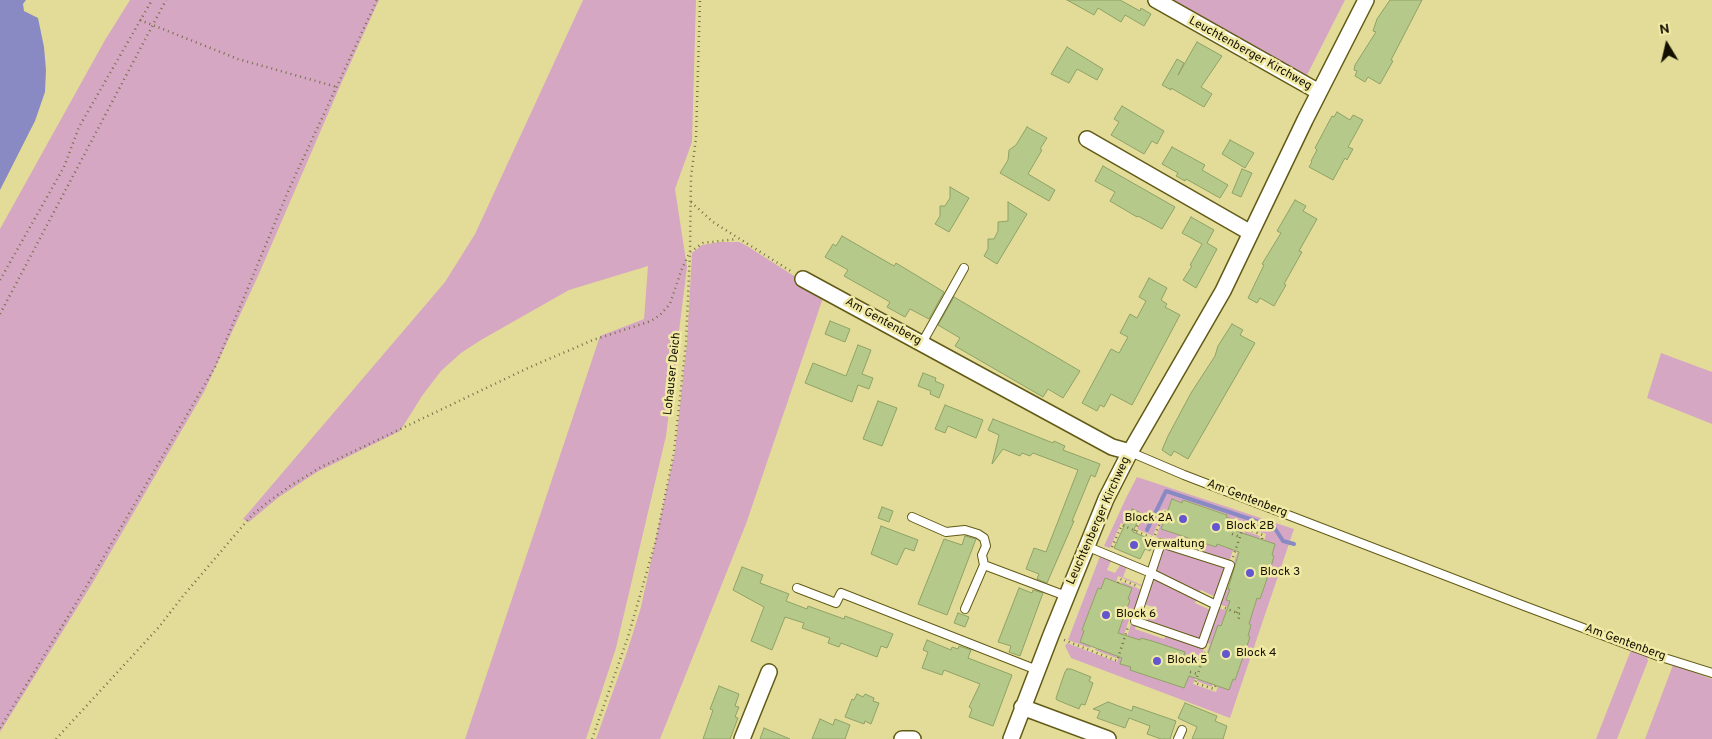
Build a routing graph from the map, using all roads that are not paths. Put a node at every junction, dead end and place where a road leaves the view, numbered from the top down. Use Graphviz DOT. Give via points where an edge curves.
graph roads {
  1 [pos="1156,0"];
  2 [pos="1366,0"];
  3 [pos="1319,92"];
  4 [pos="1087,139"];
  5 [pos="1251,233"];
  6 [pos="964,268"];
  7 [pos="803,279"];
  8 [pos="922,343"];
  9 [pos="1130,452"];
  10 [pos="912,517"];
  11 [pos="1086,546"];
  12 [pos="984,565"];
  13 [pos="1151,573"];
  14 [pos="797,588"];
  15 [pos="1066,596"];
  16 [pos="1216,605"];
  17 [pos="966,609"];
  18 [pos="1038,670"];
  19 [pos="769,672"];
  20 [pos="1712,673"];
  21 [pos="1022,706"];
  22 [pos="1182,730"];
  23 [pos="742,739"];
  24 [pos="902,739"];
  25 [pos="913,739"];
  26 [pos="1011,739"];
  27 [pos="1108,739"];
  28 [pos="1178,739"];
  1 -- 3 [label="street, Leuchtenberger Kirchweg"];
  2 -- 3 [label="street, Leuchtenberger Kirchweg"];
  3 -- 5 [label="street, Leuchtenberger Kirchweg"];
  4 -- 5 [label="street"];
  5 -- 9 [label="street, Leuchtenberger Kirchweg" via="1222,291"];
  6 -- 8 [label="lane"];
  7 -- 8 [label="street, Am Gentenberg"];
  8 -- 9 [label="street, Am Gentenberg" via="1112,447"];
  9 -- 11 [label="street, Leuchtenberger Kirchweg"];
  9 -- 20 [label="lane, Am Gentenberg" via="1527,607"];
  10 -- 12 [label="lane" via="946,532 965,530 984,538"];
  11 -- 13 [label="lane"];
  11 -- 15 [label="street, Leuchtenberger Kirchweg"];
  12 -- 15 [label="lane"];
  12 -- 17 [label="lane"];
  13 -- 16 [label="lane"];
  13 -- 16 [label="lane" via="1161,543 1230,566"];
  13 -- 16 [label="lane" via="1135,622 1202,644"];
  14 -- 18 [label="lane" via="836,602 841,593"];
  15 -- 18 [label="street, Leuchtenberger Kirchweg"];
  18 -- 21 [label="street, Leuchtenberger Kirchweg"];
  19 -- 23 [label="street"];
  21 -- 26 [label="street, Leuchtenberger Kirchweg"];
  21 -- 27 [label="street"];
  22 -- 28 [label="lane"];
  24 -- 25 [label="street"];
}
